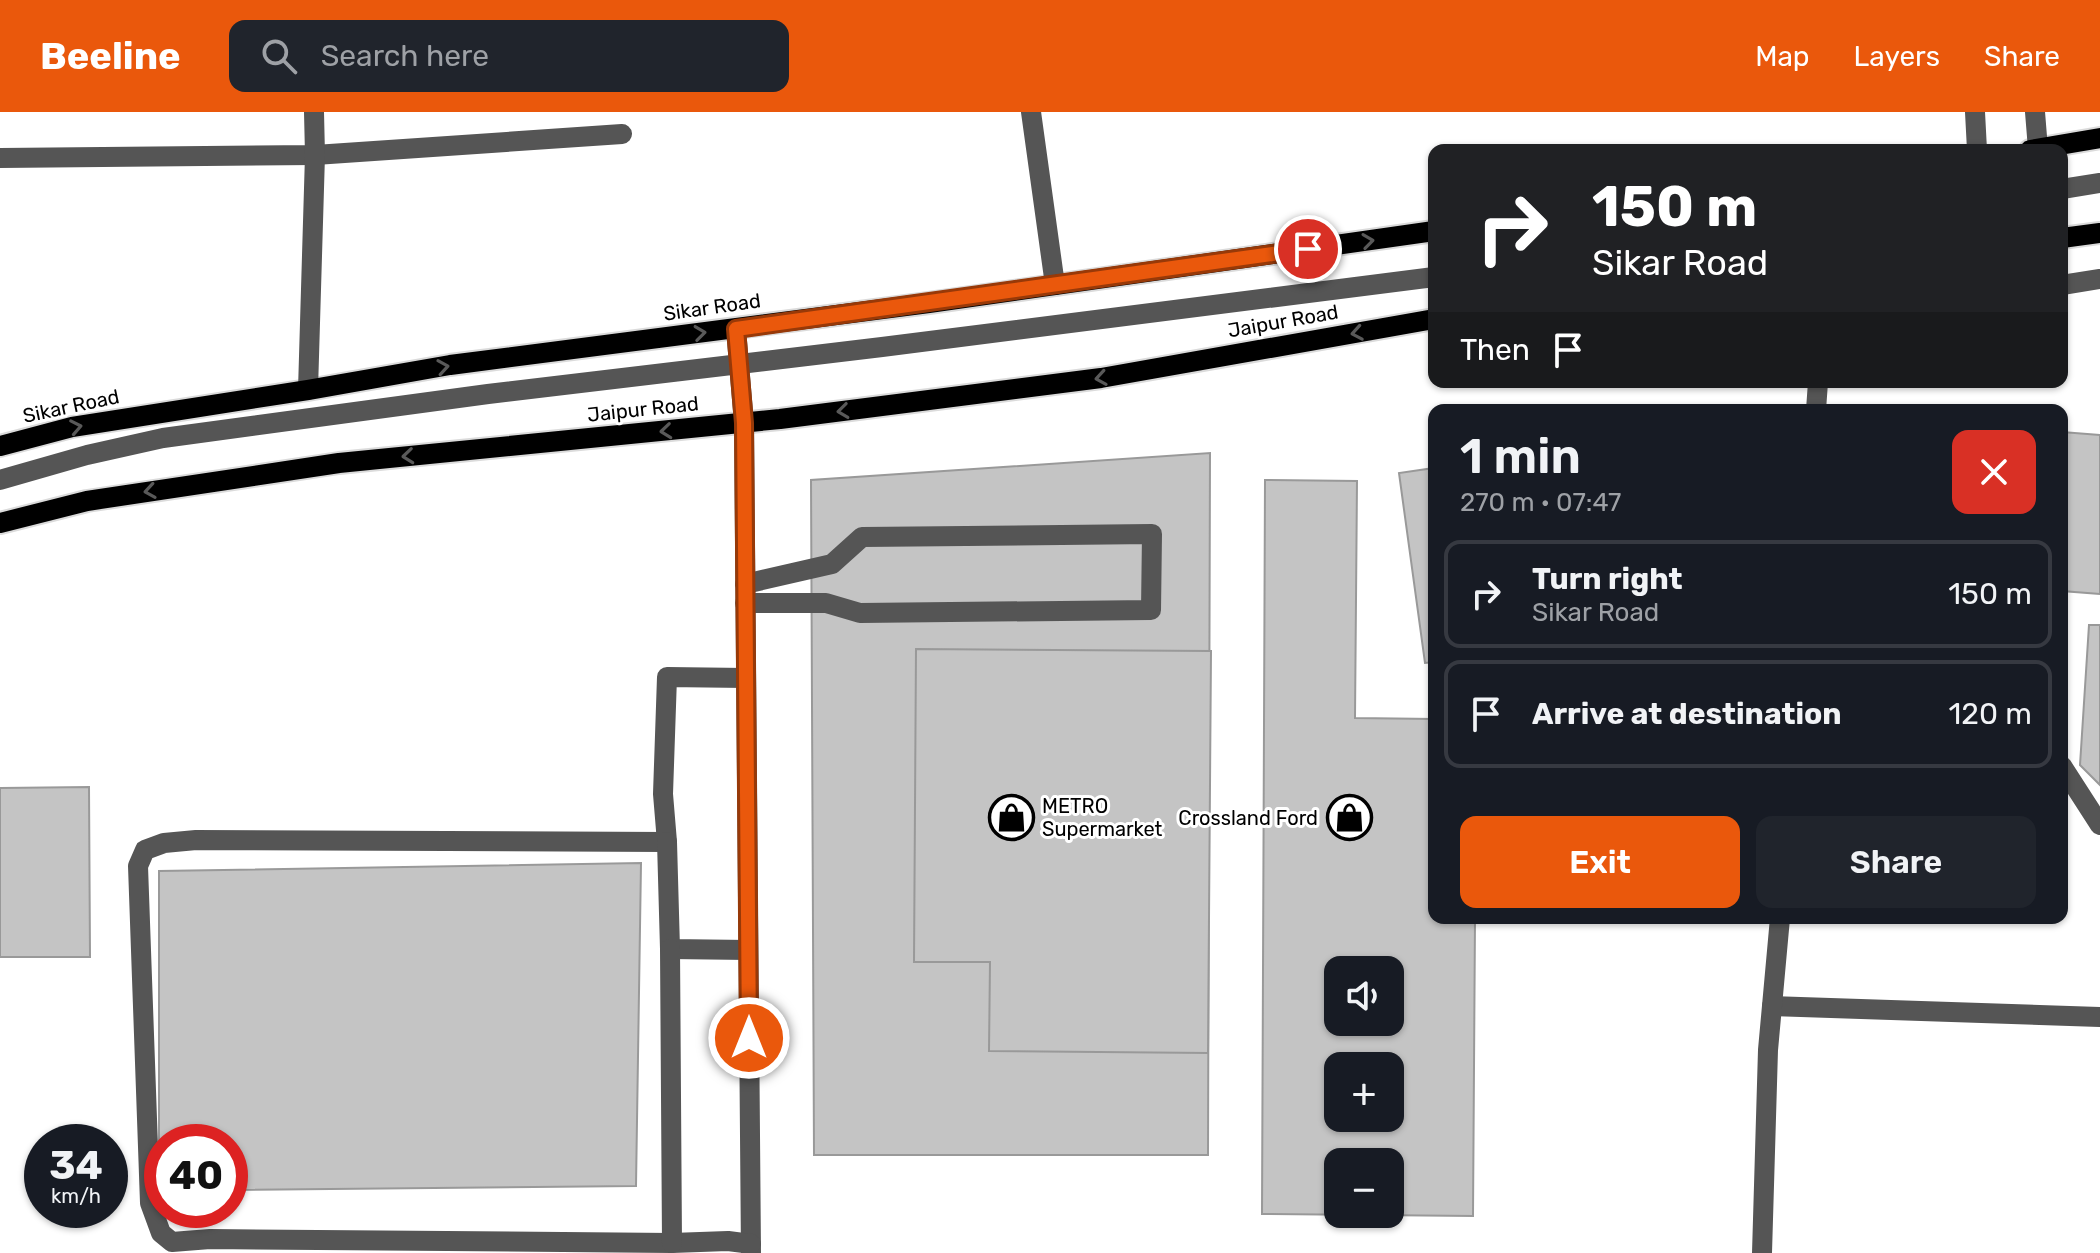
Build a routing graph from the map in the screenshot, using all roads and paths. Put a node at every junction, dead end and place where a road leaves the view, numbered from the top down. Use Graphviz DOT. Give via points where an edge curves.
graph roads {
  1 [pos="314,112"];
  2 [pos="1031,112"];
  3 [pos="1975,112"];
  4 [pos="2035,112"];
  5 [pos="622,134"];
  6 [pos="2100,138"];
  7 [pos="1977,144"];
  8 [pos="2038,144"];
  9 [pos="2066,144"];
  10 [pos="315,155"];
  11 [pos="0,158"];
  12 [pos="2100,183"];
  13 [pos="2068,188"];
  14 [pos="1428,232"];
  15 [pos="2100,233"];
  16 [pos="2068,237"];
  17 [pos="1428,278"];
  18 [pos="2100,279"];
  19 [pos="2068,284"];
  20 [pos="1055,285"];
  21 [pos="1428,320"];
  22 [pos="736,329"];
  23 [pos="739,364"];
  24 [pos="308,390"];
  25 [pos="744,423"];
  26 [pos="0,446"];
  27 [pos="0,480"];
  28 [pos="0,523"];
  29 [pos="745,594"];
  30 [pos="746,678"];
  31 [pos="2068,775"];
  32 [pos="2100,825"];
  33 [pos="667,842"];
  34 [pos="1779,924"];
  35 [pos="670,949"];
  36 [pos="748,950"];
  37 [pos="1772,1006"];
  38 [pos="2100,1017"];
  39 [pos="672,1243"];
  40 [pos="751,1249"];
  41 [pos="1762,1253"];
  1 -- 10 [label="street"];
  2 -- 20 [label="street"];
  3 -- 7 [label="street"];
  4 -- 8 [label="street"];
  5 -- 10 [label="street"];
  6 -- 9 [label="main road"];
  10 -- 11 [label="street"];
  10 -- 24 [label="street"];
  12 -- 13 [label="street"];
  20 -- 14 [label="main road, Sikar Road, one-way"];
  15 -- 16 [label="main road"];
  17 -- 23 [label="street"];
  18 -- 19 [label="street"];
  20 -- 22 [label="main road, Sikar Road"];
  21 -- 25 [label="main road, Jaipur Road, one-way" via="1101,378"];
  22 -- 23 [label="street"];
  24 -- 22 [label="main road, Sikar Road, one-way" via="450,365"];
  23 -- 25 [label="street"];
  23 -- 27 [label="street" via="163,438"];
  26 -- 24 [label="main road, Sikar Road, one-way" via="72,427"];
  25 -- 28 [label="main road, Jaipur Road, one-way" via="324,465 87,501"];
  25 -- 29 [label="street"];
  29 -- 29 [label="street" via="832,564 862,537 1152,534 1151,610 860,613 826,603"];
  29 -- 30 [label="street"];
  30 -- 33 [label="street" via="667,677"];
  30 -- 36 [label="street"];
  31 -- 32 [label="street"];
  33 -- 35 [label="street"];
  33 -- 39 [label="street" via="196,840 145,850 138,866 150,1203 161,1233 172,1242"];
  34 -- 37 [label="street"];
  35 -- 36 [label="street"];
  35 -- 39 [label="street"];
  36 -- 40 [label="street"];
  37 -- 38 [label="street"];
  37 -- 41 [label="street"];
  39 -- 40 [label="street" via="728,1241"];
}
